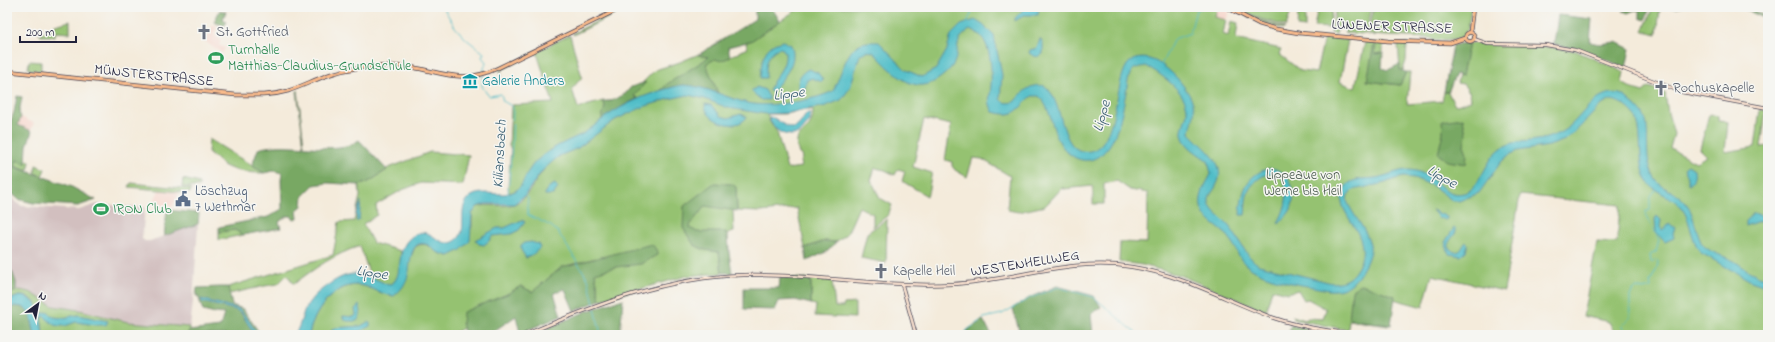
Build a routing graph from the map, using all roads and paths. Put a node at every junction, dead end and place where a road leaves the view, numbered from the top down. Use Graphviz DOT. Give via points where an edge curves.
graph roads {
  1 [pos="623,7"];
  2 [pos="1226,7"];
  3 [pos="1473,7"];
  4 [pos="1470,32"];
  5 [pos="1465,38"];
  6 [pos="1474,39"];
  7 [pos="7,71"];
  8 [pos="1768,108"];
  9 [pos="902,285"];
  10 [pos="524,335"];
  11 [pos="916,335"];
  12 [pos="1364,335"];
  1 -- 7 [label="main road, MÜNSTERSTRASSE" via="486,74 463,78 403,66 370,67 338,72 287,91 267,95 236,95"];
  2 -- 5 [label="main road, LÜNENER STRASSE" via="1259,24 1299,34 1450,43"];
  3 -- 4 [label="main road"];
  4 -- 5 [label="main road" via="1465,34"];
  4 -- 6 [label="main road"];
  5 -- 6 [label="main road" via="1469,41"];
  6 -- 8 [label="main road" via="1486,43 1546,45 1575,50 1682,92"];
  9 -- 10 [label="main road, WESTENHELLWEG" via="775,275 732,275 682,281 610,300"];
  9 -- 11 [label="main road"];
  9 -- 12 [label="main road, WESTENHELLWEG" via="976,282 1079,265 1130,266 1186,281 1291,323 1319,330"];
}
